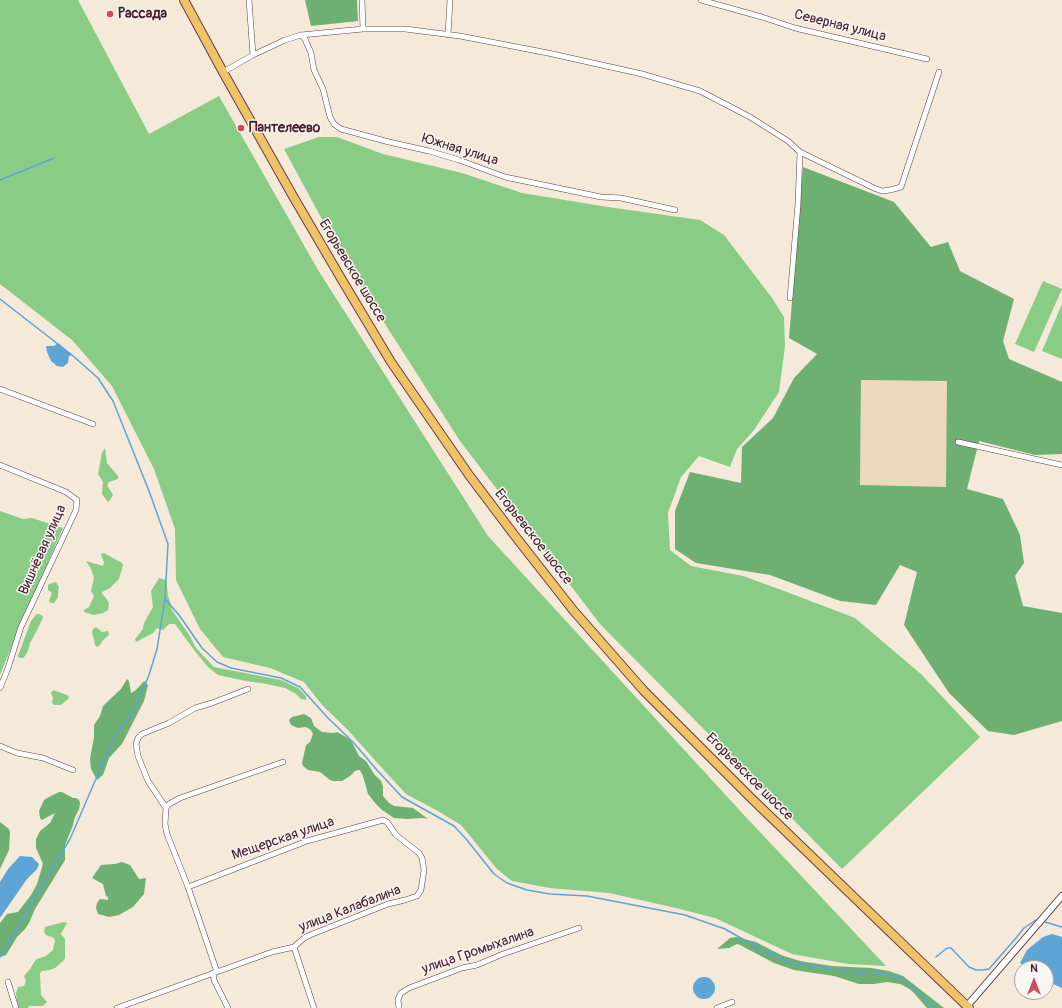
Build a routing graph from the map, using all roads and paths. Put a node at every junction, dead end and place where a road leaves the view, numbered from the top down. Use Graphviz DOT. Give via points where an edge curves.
graph roads {
  1 [pos="184,0"];
  2 [pos="249,0"];
  3 [pos="362,0"];
  4 [pos="450,0"];
  5 [pos="701,0"];
  6 [pos="363,29"];
  7 [pos="301,35"];
  8 [pos="448,35"];
  9 [pos="253,55"];
  10 [pos="927,59"];
  11 [pos="223,72"];
  12 [pos="939,72"];
  13 [pos="800,152"];
  14 [pos="675,210"];
  15 [pos="790,298"];
  16 [pos="0,388"];
  17 [pos="93,424"];
  18 [pos="958,442"];
  19 [pos="0,465"];
  20 [pos="1062,465"];
  21 [pos="0,688"];
  22 [pos="248,688"];
  23 [pos="0,746"];
  24 [pos="283,762"];
  25 [pos="73,770"];
  26 [pos="166,808"];
  27 [pos="387,822"];
  28 [pos="188,887"];
  29 [pos="1062,896"];
  30 [pos="579,928"];
  31 [pos="294,947"];
  32 [pos="215,972"];
  33 [pos="8,982"];
  34 [pos="732,1002"];
  35 [pos="968,1007"];
  36 [pos="16,1008"];
  37 [pos="118,1008"];
  38 [pos="228,1008"];
  39 [pos="314,1008"];
  40 [pos="399,1008"];
  41 [pos="717,1008"];
  1 -- 11 [label="main road, Егорьевское шоссе"];
  2 -- 9 [label="street"];
  3 -- 6 [label="street"];
  4 -- 8 [label="street"];
  5 -- 10 [label="street, Северная улица" via="795,28"];
  6 -- 7 [label="street"];
  6 -- 8 [label="street" via="405,29"];
  7 -- 9 [label="street"];
  7 -- 14 [label="street, Южная улица" via="311,53 330,117 341,129 429,151 506,177"];
  8 -- 13 [label="street" via="548,53 642,74 700,91 750,117 788,141"];
  9 -- 11 [label="street"];
  11 -- 35 [label="main road, Егорьевское шоссе" via="391,362 469,475 573,610 644,691"];
  12 -- 13 [label="street" via="902,187 882,191"];
  13 -- 15 [label="street"];
  16 -- 17 [label="street"];
  18 -- 20 [label="street"];
  19 -- 21 [label="street, Вишнёвая улица" via="66,492 77,500 76,510 21,627"];
  22 -- 26 [label="street" via="195,708 138,738 138,756 148,781"];
  23 -- 25 [label="street" via="17,753 43,758"];
  24 -- 26 [label="street" via="180,798"];
  26 -- 28 [label="street" via="166,829"];
  27 -- 28 [label="street, Мещерская улица" via="381,820 307,841"];
  27 -- 31 [label="street, улица Калабалина" via="396,835 414,848 422,858 424,870 421,890 409,899 388,904 310,935"];
  28 -- 32 [label="street"];
  29 -- 35 [label="street"];
  30 -- 40 [label="street, улица Громыхалина" via="409,988 399,996"];
  31 -- 32 [label="street, улица Калабалина"];
  31 -- 39 [label="street"];
  32 -- 37 [label="street, улица Калабалина"];
  32 -- 38 [label="street" via="214,980"];
  33 -- 36 [label="street"];
  34 -- 41 [label="street"];
}
